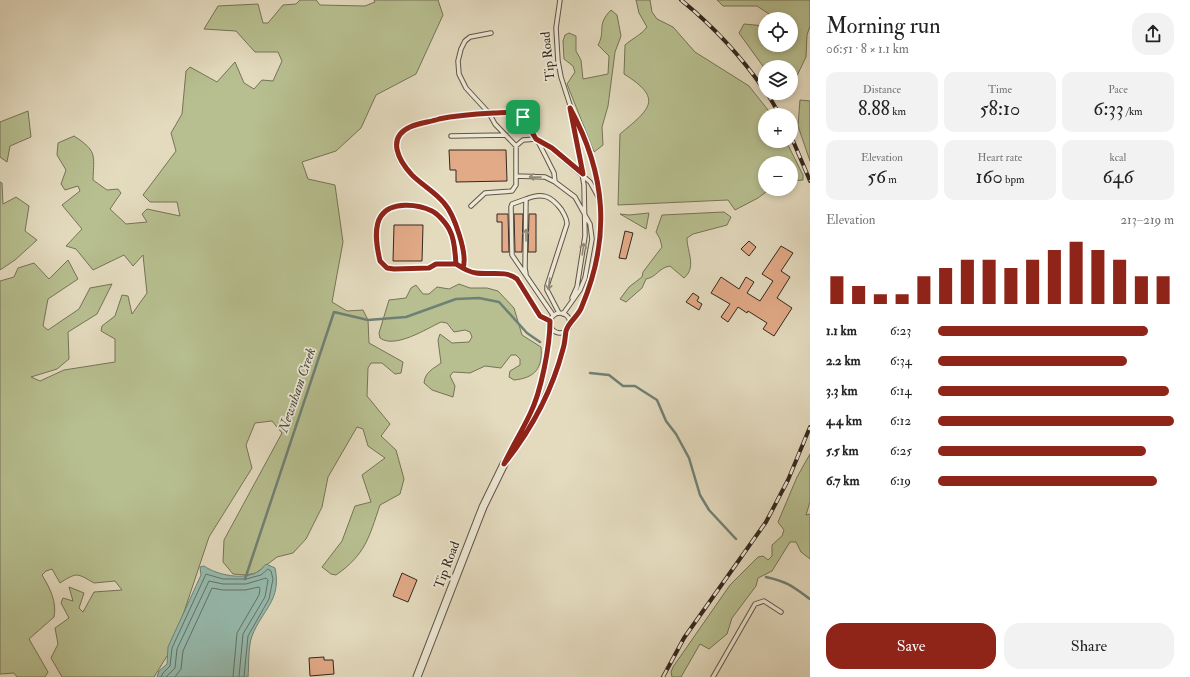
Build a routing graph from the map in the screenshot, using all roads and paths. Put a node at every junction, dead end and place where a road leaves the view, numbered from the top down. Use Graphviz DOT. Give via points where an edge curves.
graph roads {
  1 [pos="560,0"];
  2 [pos="491,33"];
  3 [pos="570,108"];
  4 [pos="489,113"];
  5 [pos="506,135"];
  6 [pos="451,136"];
  7 [pos="536,139"];
  8 [pos="516,146"];
  9 [pos="583,174"];
  10 [pos="516,176"];
  11 [pos="555,182"];
  12 [pos="526,199"];
  13 [pos="600,200"];
  14 [pos="471,206"];
  15 [pos="584,215"];
  16 [pos="456,264"];
  17 [pos="463,268"];
  18 [pos="526,274"];
  19 [pos="571,301"];
  20 [pos="561,313"];
  21 [pos="554,315"];
  22 [pos="550,321"];
  23 [pos="570,323"];
  24 [pos="551,328"];
  25 [pos="566,330"];
  26 [pos="504,464"];
  27 [pos="781,612"];
  28 [pos="417,677"];
  29 [pos="713,677"];
  1 -- 3 [label="lane, Tip Road" via="556,28 558,61"];
  2 -- 4 [label="lane" via="470,37 465,41 458,61 462,82"];
  3 -- 9 [label="lane, Tip Road"];
  3 -- 13 [label="lane, Tip Road" via="594,163"];
  4 -- 5 [label="lane"];
  4 -- 7 [label="lane" via="512,113 523,117"];
  4 -- 17 [label="lane" via="466,114 423,123 409,128 397,140 398,157 403,165 450,211 465,262"];
  5 -- 6 [label="lane"];
  5 -- 8 [label="lane"];
  7 -- 8 [label="lane" via="523,140"];
  7 -- 9 [label="lane" via="552,148"];
  7 -- 11 [label="lane" via="554,173"];
  8 -- 10 [label="lane"];
  9 -- 13 [label="lane"];
  9 -- 15 [label="lane, Tip Road"];
  11 -- 10 [label="lane, one-way" via="545,177"];
  10 -- 14 [label="lane" via="516,186 512,191 485,192"];
  11 -- 15 [label="lane" via="575,198"];
  18 -- 12 [label="lane, one-way"];
  12 -- 18 [label="lane" via="512,204 511,211 512,255"];
  12 -- 20 [label="lane, one-way" via="536,195 548,196 554,200 567,219 568,224 547,286"];
  13 -- 23 [label="lane, Tip Road" via="601,227 595,264 582,308"];
  19 -- 15 [label="lane, Tip Road, one-way" via="581,264 585,236"];
  15 -- 19 [label="lane" via="590,224 590,259 580,290"];
  16 -- 16 [label="lane" via="394,269 383,265 378,255 376,234 380,217 398,206 414,206 433,211 451,231"];
  16 -- 17 [label="lane"];
  17 -- 22 [label="lane" via="476,273 512,275 540,316"];
  18 -- 21 [label="lane"];
  19 -- 20 [label="lane"];
  20 -- 21 [label="lane"];
  20 -- 23 [label="lane" via="568,317"];
  21 -- 22 [label="lane"];
  22 -- 24 [label="lane"];
  23 -- 25 [label="lane"];
  24 -- 25 [label="lane" via="558,333"];
  24 -- 26 [label="lane, Tip Road" via="530,413"];
  25 -- 26 [label="lane, Tip Road" via="564,348 537,416"];
  26 -- 28 [label="street, Tip Road" via="483,507"];
  27 -- 29 [label="lane" via="764,601 755,604"];
}
